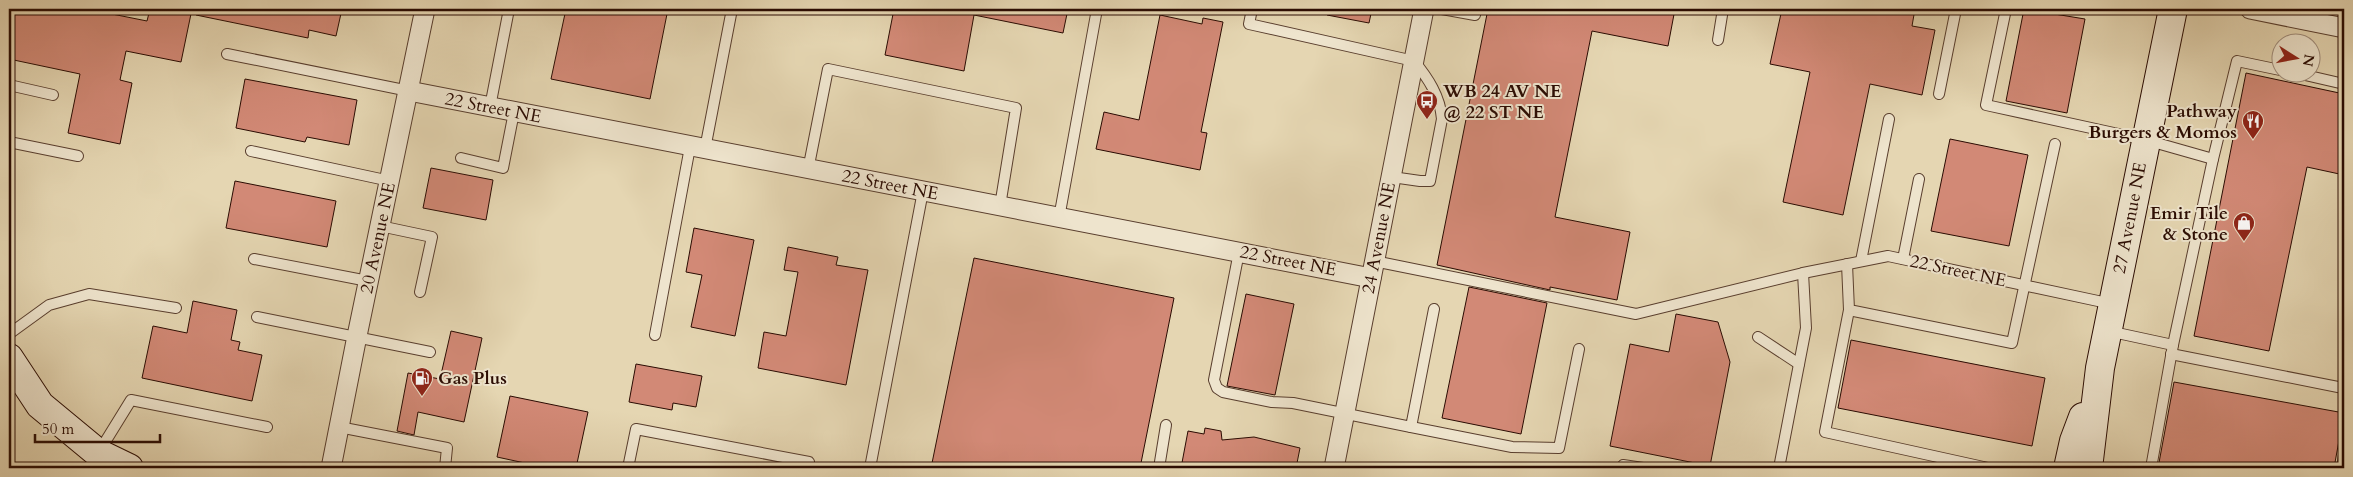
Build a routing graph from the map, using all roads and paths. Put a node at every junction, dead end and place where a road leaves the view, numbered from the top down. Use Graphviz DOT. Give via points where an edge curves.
graph roads {
  1 [pos="425,9"];
  2 [pos="509,9"];
  3 [pos="732,9"];
  4 [pos="1097,9"];
  5 [pos="1252,9"];
  6 [pos="1424,9"];
  7 [pos="1442,9"];
  8 [pos="1476,9"];
  9 [pos="1724,9"];
  10 [pos="1956,9"];
  11 [pos="2006,9"];
  12 [pos="2173,9"];
  13 [pos="2250,9"];
  14 [pos="2344,28"];
  15 [pos="1718,40"];
  16 [pos="227,54"];
  17 [pos="1414,60"];
  18 [pos="2270,68"];
  19 [pos="2320,78"];
  20 [pos="2344,84"];
  21 [pos="9,85"];
  22 [pos="409,91"];
  23 [pos="1940,94"];
  24 [pos="53,95"];
  25 [pos="490,107"];
  26 [pos="514,112"];
  27 [pos="1890,119"];
  28 [pos="2146,140"];
  29 [pos="9,142"];
  30 [pos="2056,144"];
  31 [pos="698,148"];
  32 [pos="251,151"];
  33 [pos="78,156"];
  34 [pos="461,158"];
  35 [pos="2213,159"];
  36 [pos="808,170"];
  37 [pos="1392,176"];
  38 [pos="1919,179"];
  39 [pos="390,181"];
  40 [pos="924,191"];
  41 [pos="1000,206"];
  42 [pos="1059,218"];
  43 [pos="380,226"];
  44 [pos="1239,252"];
  45 [pos="254,259"];
  46 [pos="1903,259"];
  47 [pos="1861,261"];
  48 [pos="1847,264"];
  49 [pos="1373,269"];
  50 [pos="1803,273"];
  51 [pos="368,280"];
  52 [pos="2024,285"];
  53 [pos="420,292"];
  54 [pos="2113,304"];
  55 [pos="176,308"];
  56 [pos="1434,309"];
  57 [pos="1849,310"];
  58 [pos="257,316"];
  59 [pos="2107,331"];
  60 [pos="9,334"];
  61 [pos="655,335"];
  62 [pos="356,336"];
  63 [pos="1758,337"];
  64 [pos="1579,349"];
  65 [pos="2172,350"];
  66 [pos="430,352"];
  67 [pos="9,358"];
  68 [pos="1799,364"];
  69 [pos="2100,368"];
  70 [pos="2343,388"];
  71 [pos="1345,414"];
  72 [pos="1166,425"];
  73 [pos="268,427"];
  74 [pos="339,427"];
  75 [pos="1411,427"];
  76 [pos="2344,455"];
  77 [pos="94,461"];
  78 [pos="1623,464"];
  79 [pos="129,468"];
  80 [pos="331,468"];
  81 [pos="445,468"];
  82 [pos="628,468"];
  83 [pos="807,468"];
  84 [pos="870,468"];
  85 [pos="1158,468"];
  86 [pos="1334,468"];
  87 [pos="1644,468"];
  88 [pos="1779,468"];
  89 [pos="1988,468"];
  90 [pos="2068,468"];
  91 [pos="2088,468"];
  92 [pos="2150,468"];
  93 [pos="2342,468"];
  1 -- 22 [label="street, 20 Avenue NE"];
  2 -- 25 [label="lane"];
  3 -- 31 [label="lane"];
  4 -- 42 [label="lane"];
  5 -- 17 [label="lane" via="1249,24"];
  6 -- 17 [label="street, 24 Avenue NE"];
  7 -- 8 [label="lane" via="1475,15"];
  9 -- 15 [label="lane"];
  10 -- 23 [label="lane"];
  11 -- 28 [label="lane" via="1986,105"];
  12 -- 28 [label="street, 27 Avenue NE"];
  13 -- 14 [label="street"];
  16 -- 22 [label="lane"];
  17 -- 37 [label="street, 24 Avenue NE"];
  17 -- 37 [label="lane" via="1430,80 1442,119 1430,181"];
  18 -- 35 [label="lane" via="2236,61"];
  19 -- 20 [label="lane"];
  21 -- 24 [label="lane"];
  22 -- 25 [label="street, 22 Street NE"];
  22 -- 39 [label="street, 20 Avenue NE"];
  25 -- 26 [label="street, 22 Street NE"];
  26 -- 31 [label="street, 22 Street NE"];
  26 -- 34 [label="lane" via="503,168"];
  27 -- 47 [label="lane"];
  28 -- 35 [label="lane"];
  28 -- 54 [label="street, 27 Avenue NE"];
  29 -- 33 [label="lane"];
  30 -- 52 [label="lane"];
  31 -- 36 [label="street, 22 Street NE"];
  31 -- 61 [label="lane"];
  32 -- 39 [label="lane"];
  35 -- 65 [label="lane"];
  36 -- 40 [label="street, 22 Street NE"];
  36 -- 41 [label="lane" via="828,69 1016,108"];
  37 -- 49 [label="street, 24 Avenue NE"];
  38 -- 46 [label="lane"];
  39 -- 43 [label="street, 20 Avenue NE"];
  40 -- 41 [label="street, 22 Street NE"];
  40 -- 84 [label="lane"];
  41 -- 42 [label="street, 22 Street NE"];
  42 -- 44 [label="street, 22 Street NE"];
  43 -- 51 [label="street, 20 Avenue NE"];
  43 -- 53 [label="lane" via="432,237"];
  44 -- 49 [label="street, 22 Street NE"];
  44 -- 71 [label="lane" via="1214,380 1217,388 1243,396"];
  45 -- 51 [label="lane"];
  46 -- 47 [label="lane, 22 Street NE" via="1888,256"];
  46 -- 52 [label="lane, 22 Street NE"];
  47 -- 48 [label="lane, 22 Street NE"];
  48 -- 50 [label="lane, 22 Street NE"];
  48 -- 57 [label="lane"];
  49 -- 50 [label="lane, 22 Street NE" via="1636,314"];
  49 -- 71 [label="street, 24 Avenue NE"];
  50 -- 68 [label="lane" via="1806,328"];
  51 -- 62 [label="street, 20 Avenue NE"];
  52 -- 54 [label="lane, 22 Street NE"];
  52 -- 57 [label="lane" via="2012,343"];
  54 -- 59 [label="street, 27 Avenue NE"];
  55 -- 60 [label="lane" via="89,294 49,305"];
  56 -- 75 [label="lane"];
  57 -- 89 [label="lane" via="1825,432"];
  58 -- 62 [label="lane"];
  59 -- 65 [label="lane"];
  59 -- 69 [label="street, 27 Avenue NE"];
  62 -- 66 [label="lane"];
  62 -- 74 [label="street, 20 Avenue NE"];
  63 -- 68 [label="lane"];
  64 -- 75 [label="lane" via="1559,448 1512,447"];
  65 -- 70 [label="lane"];
  65 -- 92 [label="lane"];
  67 -- 77 [label="street" via="40,406"];
  68 -- 88 [label="lane"];
  69 -- 90 [label="street, 27 Avenue NE" via="2074,441"];
  69 -- 91 [label="street, 27 Avenue NE"];
  71 -- 75 [label="lane"];
  71 -- 86 [label="street, 24 Avenue NE"];
  72 -- 85 [label="lane"];
  73 -- 77 [label="lane" via="131,400"];
  74 -- 80 [label="street, 20 Avenue NE"];
  74 -- 81 [label="lane" via="447,448"];
  76 -- 93 [label="lane"];
  77 -- 79 [label="street"];
  78 -- 87 [label="lane"];
  82 -- 83 [label="lane" via="636,429 809,462"];
}
